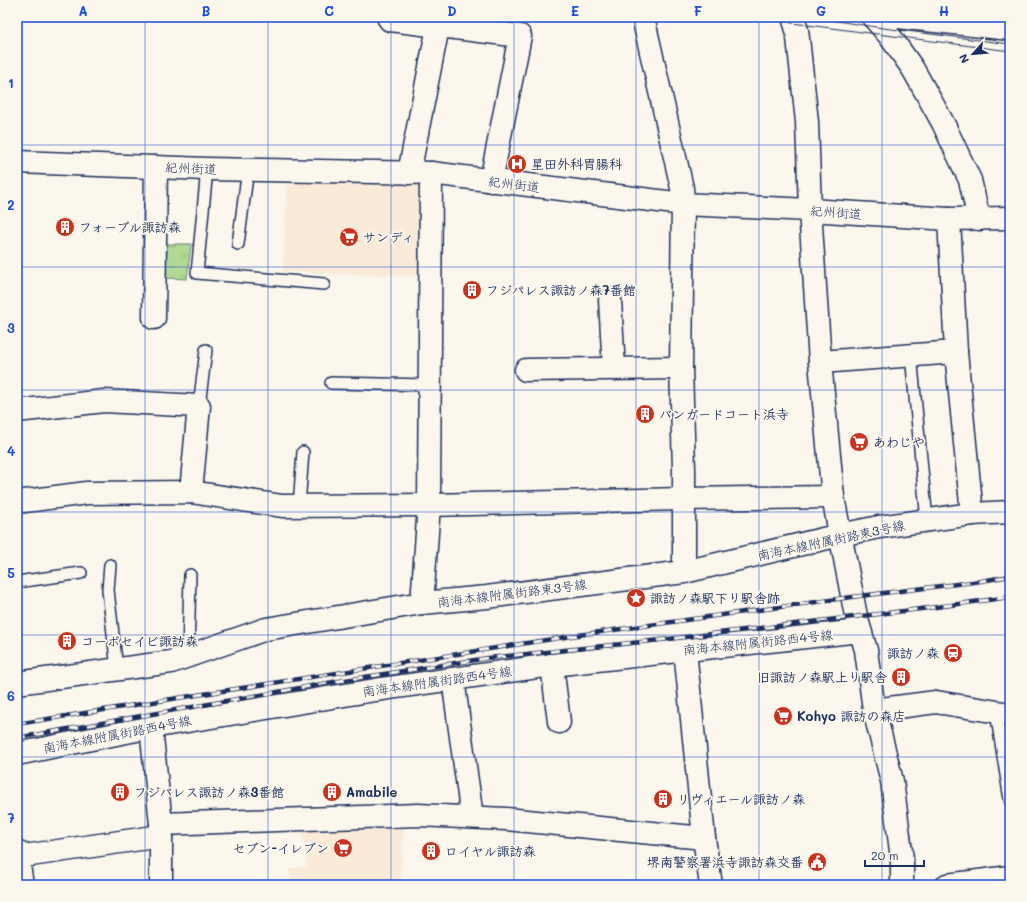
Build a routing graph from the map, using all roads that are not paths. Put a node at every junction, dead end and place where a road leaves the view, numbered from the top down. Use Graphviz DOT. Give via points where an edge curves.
graph roads {
  1 [pos="388,17"];
  2 [pos="643,17"];
  3 [pos="793,17"];
  4 [pos="873,17"];
  5 [pos="898,17"];
  6 [pos="966,21"];
  7 [pos="438,27"];
  8 [pos="1010,30"];
  9 [pos="17,162"];
  10 [pos="156,167"];
  11 [pos="207,168"];
  12 [pos="248,169"];
  13 [pos="409,173"];
  14 [pos="430,173"];
  15 [pos="491,181"];
  16 [pos="683,204"];
  17 [pos="810,210"];
  18 [pos="1010,218"];
  19 [pos="949,219"];
  20 [pos="979,219"];
  21 [pos="238,244"];
  22 [pos="324,284"];
  23 [pos="610,300"];
  24 [pos="154,318"];
  25 [pos="206,350"];
  26 [pos="956,352"];
  27 [pos="911,356"];
  28 [pos="820,362"];
  29 [pos="682,368"];
  30 [pos="614,369"];
  31 [pos="526,370"];
  32 [pos="331,383"];
  33 [pos="430,384"];
  34 [pos="199,406"];
  35 [pos="17,410"];
  36 [pos="303,452"];
  37 [pos="191,492"];
  38 [pos="833,497"];
  39 [pos="683,498"];
  40 [pos="17,502"];
  41 [pos="430,505"];
  42 [pos="299,506"];
  43 [pos="1010,512"];
  44 [pos="972,514"];
  45 [pos="927,521"];
  46 [pos="840,535"];
  47 [pos="110,565"];
  48 [pos="684,572"];
  49 [pos="81,573"];
  50 [pos="190,575"];
  51 [pos="17,582"];
  52 [pos="422,603"];
  53 [pos="860,631"];
  54 [pos="685,650"];
  55 [pos="188,656"];
  56 [pos="552,665"];
  57 [pos="117,670"];
  58 [pos="453,679"];
  59 [pos="17,683"];
  60 [pos="874,710"];
  61 [pos="1003,713"];
  62 [pos="559,722"];
  63 [pos="151,727"];
  64 [pos="17,754"];
  65 [pos="1010,800"];
  66 [pos="472,817"];
  67 [pos="161,830"];
  68 [pos="704,838"];
  69 [pos="17,855"];
  70 [pos="1010,877"];
  71 [pos="22,885"];
  72 [pos="161,885"];
  73 [pos="711,885"];
  74 [pos="902,885"];
  75 [pos="946,885"];
  1 -- 7 [label="street" via="390,20"];
  2 -- 16 [label="street" via="682,188"];
  3 -- 17 [label="street" via="798,38 806,114"];
  4 -- 20 [label="street" via="913,69 943,123 970,180"];
  5 -- 6 [label="street"];
  6 -- 8 [label="street"];
  7 -- 13 [label="street"];
  7 -- 15 [label="street" via="520,36"];
  9 -- 10 [label="street, 紀州街道"];
  10 -- 11 [label="street, 紀州街道"];
  10 -- 24 [label="street"];
  11 -- 12 [label="street, 紀州街道"];
  11 -- 22 [label="lane" via="198,274"];
  12 -- 13 [label="street, 紀州街道"];
  12 -- 21 [label="lane"];
  13 -- 14 [label="street, 紀州街道"];
  14 -- 15 [label="street, 紀州街道"];
  14 -- 33 [label="street"];
  15 -- 16 [label="street, 紀州街道"];
  16 -- 17 [label="street, 紀州街道"];
  16 -- 29 [label="street"];
  17 -- 19 [label="street, 紀州街道"];
  17 -- 28 [label="street"];
  18 -- 20 [label="street, 紀州街道"];
  19 -- 20 [label="street, 紀州街道"];
  19 -- 26 [label="street"];
  23 -- 30 [label="street"];
  25 -- 34 [label="lane"];
  26 -- 27 [label="street"];
  26 -- 44 [label="street"];
  27 -- 28 [label="street"];
  27 -- 45 [label="lane"];
  28 -- 38 [label="street"];
  29 -- 30 [label="street"];
  29 -- 39 [label="street"];
  30 -- 31 [label="street"];
  32 -- 33 [label="lane"];
  33 -- 41 [label="street"];
  34 -- 35 [label="street" via="104,401"];
  34 -- 37 [label="street"];
  36 -- 42 [label="lane"];
  37 -- 40 [label="street" via="87,493"];
  37 -- 42 [label="street" via="282,506"];
  38 -- 39 [label="street"];
  38 -- 46 [label="street"];
  39 -- 41 [label="street"];
  39 -- 48 [label="street"];
  41 -- 42 [label="street"];
  41 -- 52 [label="street"];
  43 -- 44 [label="street, 南海本線附属街路東3号線"];
  44 -- 45 [label="street, 南海本線附属街路東3号線"];
  45 -- 46 [label="street, 南海本線附属街路東3号線"];
  46 -- 48 [label="street, 南海本線附属街路東3号線"];
  46 -- 53 [label="street"];
  47 -- 57 [label="lane" via="108,590"];
  48 -- 52 [label="street, 南海本線附属街路東3号線"];
  49 -- 51 [label="lane"];
  50 -- 55 [label="lane"];
  52 -- 55 [label="street, 南海本線附属街路東3号線" via="266,629"];
  53 -- 54 [label="street, 南海本線附属街路西4号線"];
  53 -- 60 [label="street" via="866,650"];
  54 -- 56 [label="street, 南海本線附属街路西4号線"];
  54 -- 68 [label="street"];
  55 -- 57 [label="street, 南海本線附属街路東3号線" via="171,662"];
  56 -- 58 [label="street, 南海本線附属街路西4号線"];
  56 -- 62 [label="street"];
  57 -- 59 [label="street, 南海本線附属街路東3号線"];
  58 -- 63 [label="street, 南海本線附属街路西4号線"];
  58 -- 66 [label="street"];
  60 -- 61 [label="street" via="936,702"];
  60 -- 74 [label="street" via="892,781 902,859"];
  61 -- 65 [label="lane"];
  63 -- 64 [label="street, 南海本線附属街路西4号線"];
  63 -- 67 [label="street"];
  66 -- 67 [label="street" via="418,815"];
  66 -- 68 [label="street"];
  67 -- 69 [label="street"];
  67 -- 72 [label="street"];
  68 -- 73 [label="street"];
  69 -- 71 [label="street"];
  70 -- 75 [label="street"];
}
